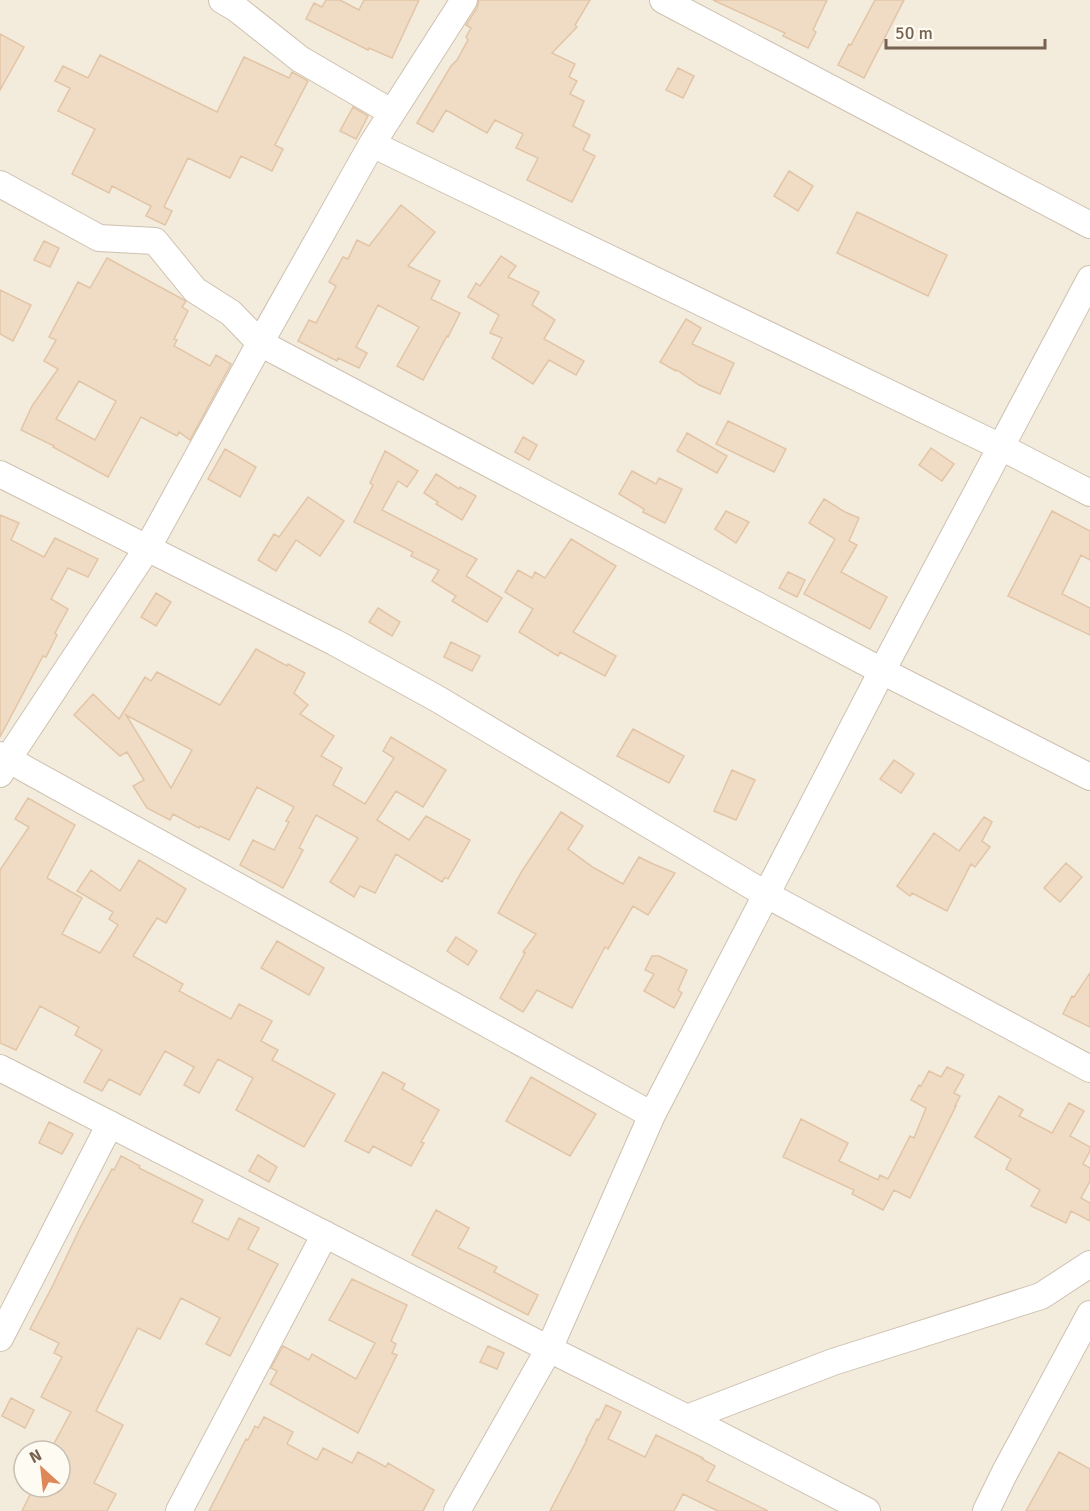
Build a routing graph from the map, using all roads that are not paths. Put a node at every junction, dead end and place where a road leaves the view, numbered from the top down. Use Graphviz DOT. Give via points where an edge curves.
graph roads {
  1 [pos="222,0"];
  2 [pos="464,0"];
  3 [pos="663,0"];
  4 [pos="392,112"];
  5 [pos="372,144"];
  6 [pos="0,184"];
  7 [pos="1090,225"];
  8 [pos="1090,279"];
  9 [pos="260,343"];
  10 [pos="1001,447"];
  11 [pos="0,474"];
  12 [pos="1090,493"];
  13 [pos="147,547"];
  14 [pos="882,671"];
  15 [pos="3,763"];
  16 [pos="1090,777"];
  17 [pos="767,895"];
  18 [pos="0,1068"];
  19 [pos="1090,1069"];
  20 [pos="652,1115"];
  21 [pos="110,1124"];
  22 [pos="325,1234"];
  23 [pos="1090,1264"];
  24 [pos="1090,1314"];
  25 [pos="0,1338"];
  26 [pos="1083,1345"];
  27 [pos="549,1349"];
  28 [pos="687,1418"];
  29 [pos="179,1511"];
  30 [pos="457,1511"];
  31 [pos="867,1511"];
  32 [pos="986,1511"];
  1 -- 4 [label="street" via="300,59"];
  2 -- 4 [label="street"];
  3 -- 7 [label="street"];
  4 -- 5 [label="street"];
  5 -- 9 [label="street"];
  5 -- 10 [label="street"];
  6 -- 9 [label="street" via="99,238 155,241 195,290 231,314"];
  8 -- 10 [label="street"];
  9 -- 13 [label="street"];
  9 -- 14 [label="street"];
  10 -- 12 [label="street"];
  10 -- 14 [label="street"];
  11 -- 13 [label="street"];
  13 -- 15 [label="street"];
  13 -- 17 [label="street" via="436,698"];
  14 -- 16 [label="street"];
  14 -- 17 [label="street"];
  15 -- 20 [label="street"];
  17 -- 19 [label="street"];
  17 -- 20 [label="street"];
  18 -- 21 [label="street"];
  20 -- 27 [label="street"];
  21 -- 22 [label="street"];
  21 -- 25 [label="street"];
  22 -- 27 [label="street"];
  22 -- 29 [label="street"];
  23 -- 28 [label="street" via="1041,1296 833,1362"];
  24 -- 26 [label="street"];
  26 -- 32 [label="street" via="1005,1472"];
  27 -- 28 [label="street"];
  27 -- 30 [label="street"];
  28 -- 31 [label="street"];
}
